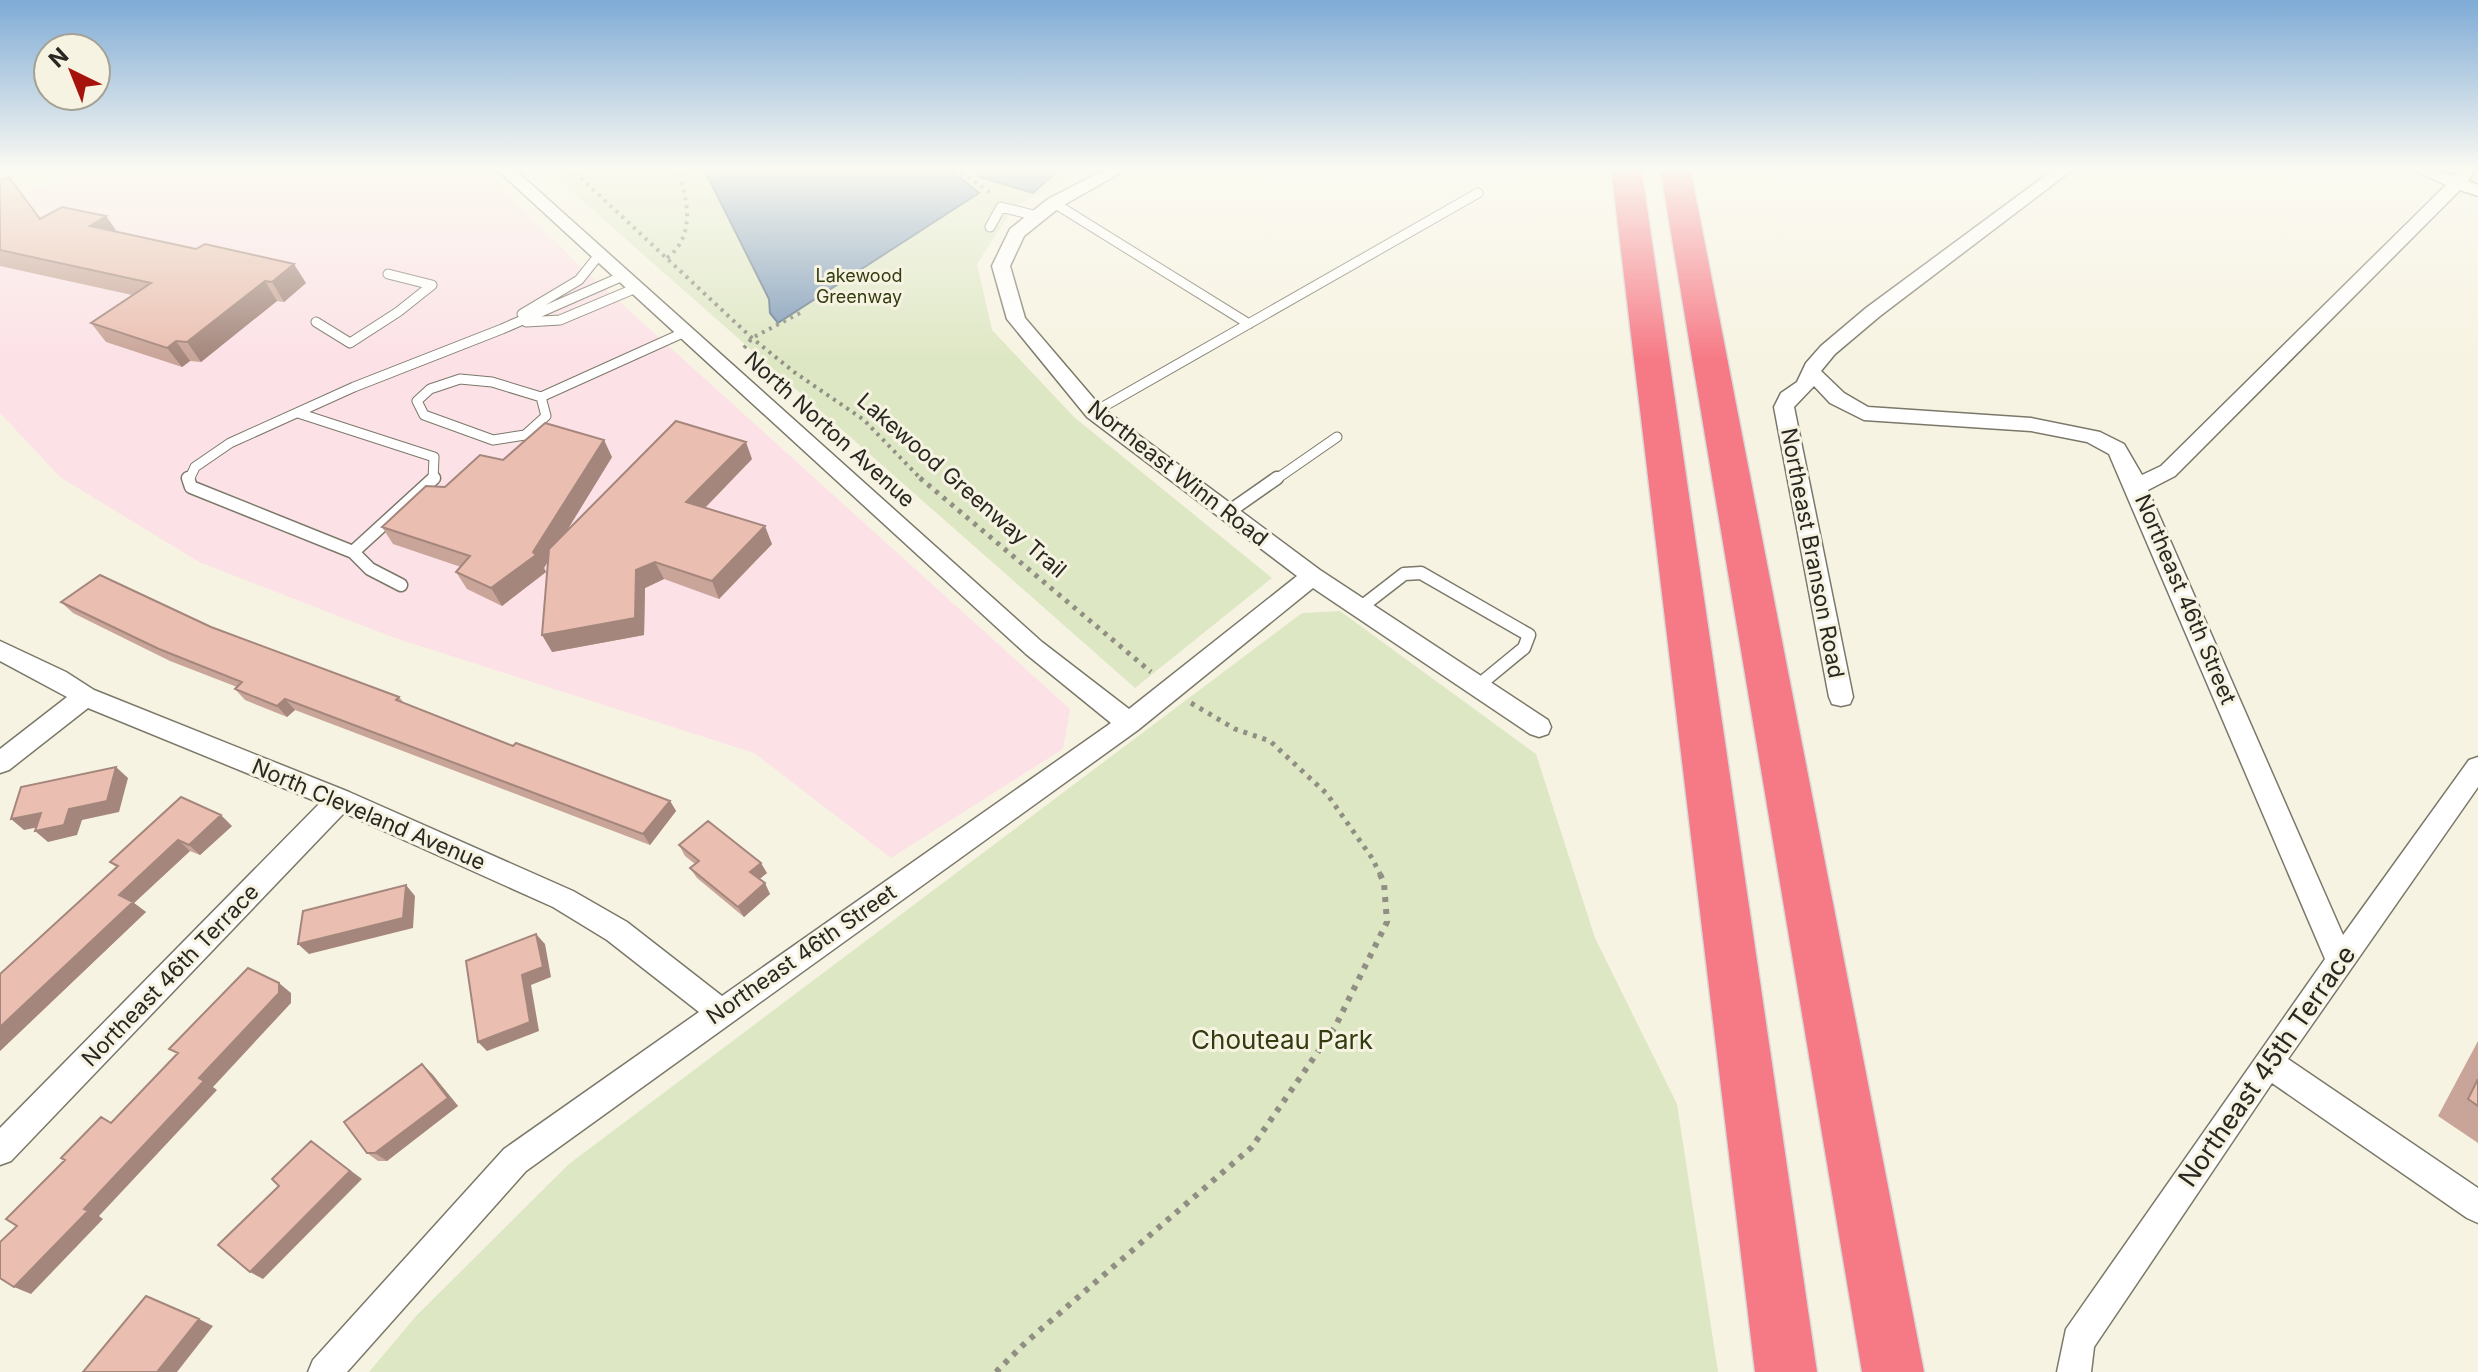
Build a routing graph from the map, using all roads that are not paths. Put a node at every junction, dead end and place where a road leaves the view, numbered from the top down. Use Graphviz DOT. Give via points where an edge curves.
graph roads {
  1 [pos="573,231"];
  2 [pos="1018,231"];
  3 [pos="1099,231"];
  4 [pos="1412,231"];
  5 [pos="1635,231"];
  6 [pos="1687,231"];
  7 [pos="1982,231"];
  8 [pos="2410,231"];
  9 [pos="599,255"];
  10 [pos="388,274"];
  11 [pos="630,282"];
  12 [pos="316,322"];
  13 [pos="515,323"];
  14 [pos="1249,324"];
  15 [pos="685,332"];
  16 [pos="1812,373"];
  17 [pos="541,397"];
  18 [pos="1094,412"];
  19 [pos="298,413"];
  20 [pos="1337,437"];
  21 [pos="2136,487"];
  22 [pos="1227,513"];
  23 [pos="353,552"];
  24 [pos="1312,576"];
  25 [pos="401,585"];
  26 [pos="1360,608"];
  27 [pos="0,650"];
  28 [pos="1479,685"];
  29 [pos="85,697"];
  30 [pos="1841,697"];
  31 [pos="1129,723"];
  32 [pos="1539,727"];
  33 [pos="0,763"];
  34 [pos="2478,767"];
  35 [pos="340,800"];
  36 [pos="2340,961"];
  37 [pos="719,1012"];
  38 [pos="2268,1063"];
  39 [pos="0,1150"];
  40 [pos="2478,1207"];
  41 [pos="325,1372"];
  42 [pos="1786,1372"];
  43 [pos="1893,1372"];
  44 [pos="2074,1372"];
  1 -- 9 [label="street, North Norton Avenue"];
  2 -- 18 [label="street, Northeast Winn Road" via="1001,266 1016,319"];
  3 -- 14 [label="lane"];
  4 -- 14 [label="lane"];
  5 -- 42 [label="highway"];
  6 -- 43 [label="highway"];
  7 -- 16 [label="street" via="1873,312 1828,350"];
  8 -- 21 [label="street, Northeast 46th Street" via="2168,471"];
  9 -- 11 [label="street, North Norton Avenue"];
  9 -- 13 [label="lane" via="579,280 523,311"];
  10 -- 12 [label="lane" via="432,285 350,343"];
  11 -- 13 [label="lane"];
  11 -- 13 [label="lane" via="560,320"];
  11 -- 15 [label="street, North Norton Avenue"];
  13 -- 19 [label="lane"];
  14 -- 18 [label="lane"];
  15 -- 17 [label="lane"];
  15 -- 31 [label="street, North Norton Avenue" via="1034,648"];
  16 -- 21 [label="street" via="1837,398 1864,413 2083,432 2114,446"];
  16 -- 30 [label="street, Northeast Branson Road" via="1784,407"];
  17 -- 17 [label="lane" via="475,377 447,380 417,401 424,415 493,440 525,435 546,416"];
  18 -- 22 [label="street, Northeast Winn Road"];
  19 -- 23 [label="lane" via="434,457 434,479"];
  19 -- 23 [label="lane" via="230,443 195,467 188,478 191,487"];
  20 -- 22 [label="lane"];
  21 -- 36 [label="street, Northeast 46th Street"];
  22 -- 24 [label="street, Northeast Winn Road"];
  23 -- 25 [label="lane" via="370,569"];
  24 -- 26 [label="street, Northeast Winn Road"];
  24 -- 31 [label="street, Northeast 46th Street"];
  26 -- 28 [label="street, Northeast Winn Road"];
  26 -- 28 [label="lane" via="1404,574 1421,573 1529,635 1524,648"];
  27 -- 29 [label="street, North Cleveland Avenue"];
  28 -- 32 [label="street, Northeast Winn Road"];
  29 -- 33 [label="street"];
  29 -- 35 [label="street, North Cleveland Avenue"];
  31 -- 37 [label="street, Northeast 46th Street"];
  34 -- 36 [label="street, Northeast 45th Terrace"];
  35 -- 37 [label="street, North Cleveland Avenue" via="563,899 627,939"];
  35 -- 39 [label="street, Northeast 46th Terrace"];
  36 -- 38 [label="street, Northeast 45th Terrace"];
  37 -- 41 [label="street, Northeast 46th Street" via="515,1160"];
  38 -- 40 [label="street"];
  38 -- 44 [label="street, Northeast 45th Terrace" via="2078,1341"];
}
